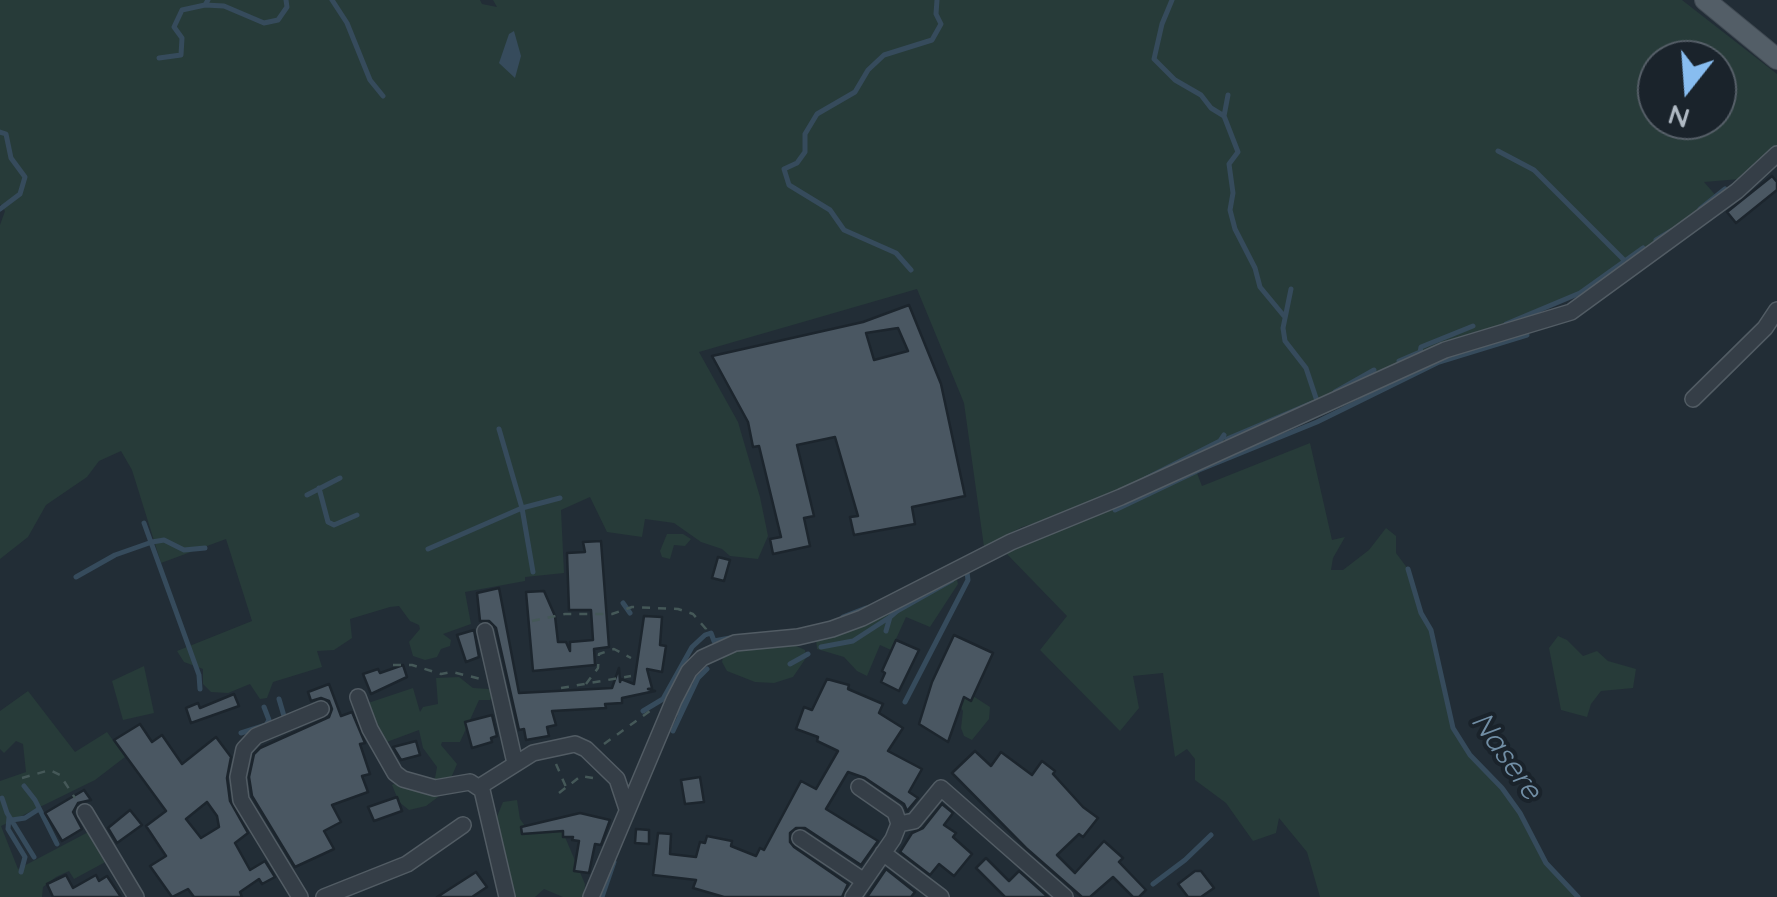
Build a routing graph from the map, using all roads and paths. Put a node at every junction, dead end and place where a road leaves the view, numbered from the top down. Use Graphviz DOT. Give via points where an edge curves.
graph roads {
  1 [pos="1705,0"];
  2 [pos="1777,59"];
  3 [pos="1777,154"];
  4 [pos="1777,310"];
  5 [pos="1693,400"];
  6 [pos="532,621"];
  7 [pos="485,630"];
  8 [pos="707,637"];
  9 [pos="631,658"];
  10 [pos="393,665"];
  11 [pos="632,676"];
  12 [pos="498,682"];
  13 [pos="585,686"];
  14 [pos="561,688"];
  15 [pos="358,698"];
  16 [pos="674,700"];
  17 [pos="320,709"];
  18 [pos="575,744"];
  19 [pos="549,748"];
  20 [pos="516,764"];
  21 [pos="22,778"];
  22 [pos="479,787"];
  23 [pos="860,787"];
  24 [pos="566,788"];
  25 [pos="559,793"];
  26 [pos="626,802"];
  27 [pos="85,812"];
  28 [pos="899,824"];
  29 [pos="463,825"];
  30 [pos="800,838"];
  31 [pos="883,853"];
  32 [pos="864,881"];
  33 [pos="136,897"];
  34 [pos="300,897"];
  35 [pos="324,897"];
  36 [pos="507,897"];
  37 [pos="591,897"];
  38 [pos="853,897"];
  39 [pos="941,897"];
  40 [pos="1065,897"];
  1 -- 2 [label="main road"];
  3 -- 16 [label="street" via="1737,191 1571,312 1445,350 1010,542 862,618 715,650 689,671"];
  4 -- 5 [label="street"];
  6 -- 8 [label="path" via="637,606 678,609 694,614"];
  7 -- 12 [label="street"];
  9 -- 13 [label="path" via="614,649 599,654"];
  10 -- 12 [label="path"];
  11 -- 13 [label="path"];
  12 -- 20 [label="street"];
  13 -- 14 [label="path"];
  15 -- 22 [label="street" via="402,779 426,787"];
  16 -- 18 [label="path" via="600,748"];
  16 -- 26 [label="street"];
  17 -- 34 [label="street" via="256,736 244,749 238,777 241,800"];
  18 -- 19 [label="street"];
  18 -- 26 [label="street" via="617,779"];
  19 -- 20 [label="street"];
  19 -- 24 [label="path"];
  20 -- 22 [label="street"];
  21 -- 27 [label="path" via="50,770 60,775"];
  22 -- 36 [label="street"];
  23 -- 28 [label="street" via="895,812"];
  24 -- 25 [label="path"];
  24 -- 26 [label="path" via="590,777"];
  26 -- 37 [label="street"];
  27 -- 33 [label="street"];
  28 -- 31 [label="street"];
  28 -- 40 [label="street" via="914,821 941,788"];
  29 -- 35 [label="street" via="406,864"];
  30 -- 32 [label="street"];
  31 -- 32 [label="street"];
  31 -- 39 [label="street"];
  32 -- 38 [label="street"];
}
